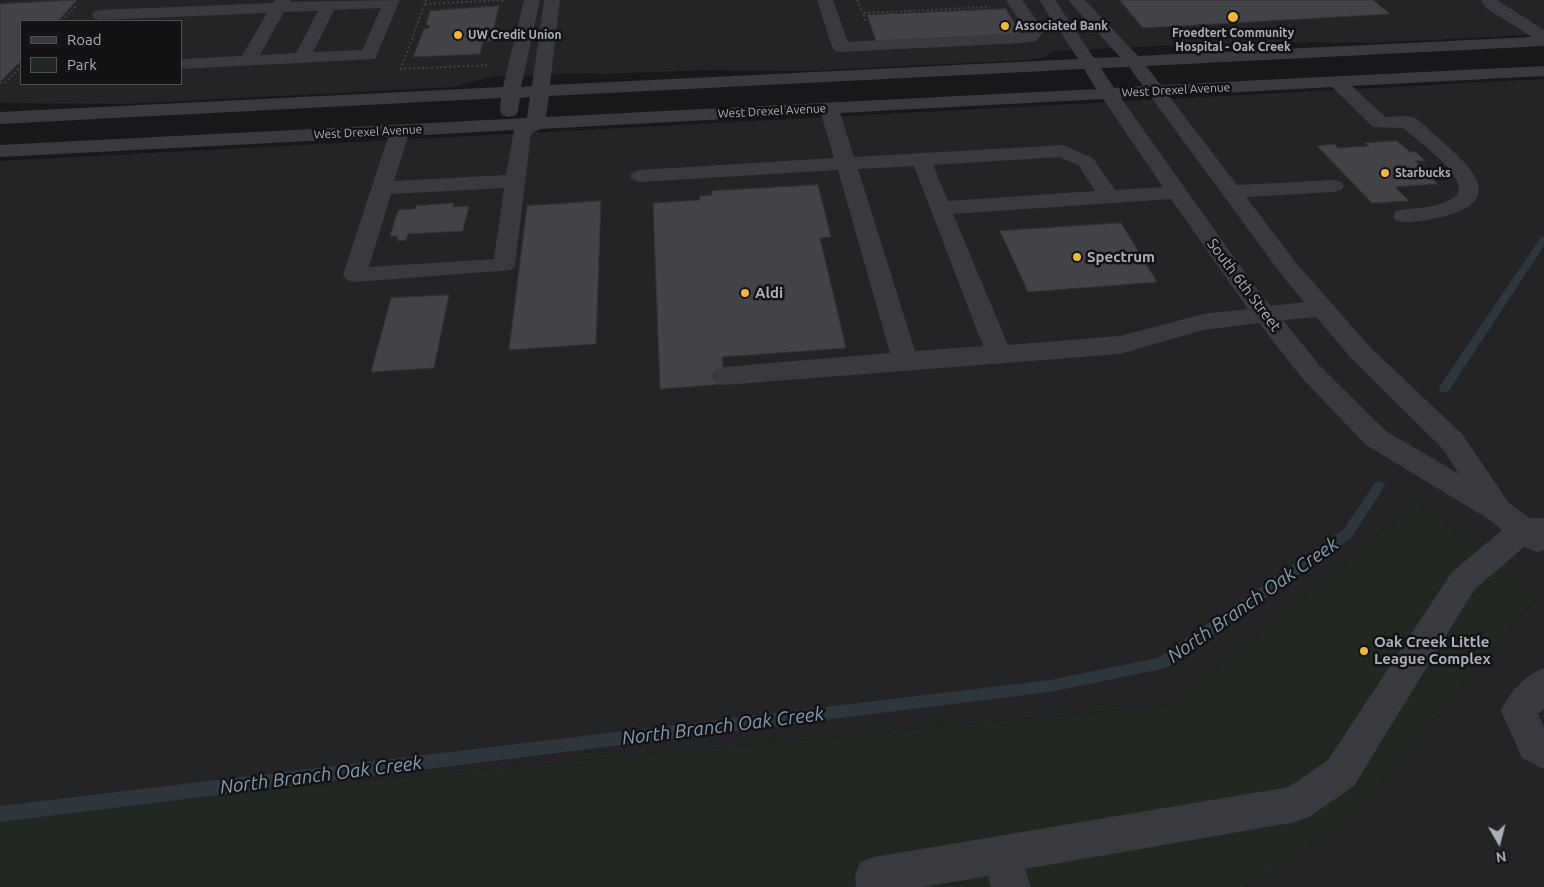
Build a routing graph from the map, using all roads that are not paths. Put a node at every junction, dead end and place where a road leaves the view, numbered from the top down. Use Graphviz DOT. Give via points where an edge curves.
graph roads {
  1 [pos="113,0"];
  2 [pos="532,0"];
  3 [pos="552,0"];
  4 [pos="825,0"];
  5 [pos="1014,0"];
  6 [pos="1047,0"];
  7 [pos="1076,0"];
  8 [pos="391,1"];
  9 [pos="1487,2"];
  10 [pos="281,4"];
  11 [pos="328,6"];
  12 [pos="97,18"];
  13 [pos="1544,37"];
  14 [pos="1544,41"];
  15 [pos="302,58"];
  16 [pos="248,61"];
  17 [pos="1134,62"];
  18 [pos="182,64"];
  19 [pos="1089,64"];
  20 [pos="1544,70"];
  21 [pos="1336,81"];
  22 [pos="1157,91"];
  23 [pos="540,92"];
  24 [pos="511,93"];
  25 [pos="1108,94"];
  26 [pos="829,108"];
  27 [pos="0,118"];
  28 [pos="521,127"];
  29 [pos="400,130"];
  30 [pos="0,150"];
  31 [pos="921,159"];
  32 [pos="844,164"];
  33 [pos="640,176"];
  34 [pos="515,181"];
  35 [pos="1334,186"];
  36 [pos="382,188"];
  37 [pos="1176,192"];
  38 [pos="1232,192"];
  39 [pos="1109,197"];
  40 [pos="940,208"];
  41 [pos="1404,216"];
  42 [pos="1322,308"];
  43 [pos="1266,316"];
  44 [pos="999,354"];
  45 [pos="905,361"];
  46 [pos="724,376"];
  47 [pos="1528,529"];
  48 [pos="1544,684"];
  49 [pos="1544,752"];
  50 [pos="1007,870"];
  51 [pos="876,887"];
  1 -- 12 [label="street"];
  2 -- 24 [label="street"];
  3 -- 23 [label="street"];
  4 -- 5 [label="street" via="841,48 1030,36 1035,32"];
  6 -- 19 [label="street, South 6th Street"];
  7 -- 17 [label="street"];
  8 -- 11 [label="street"];
  8 -- 15 [label="street" via="369,55"];
  9 -- 13 [label="street"];
  10 -- 11 [label="street"];
  10 -- 12 [label="street"];
  10 -- 16 [label="street"];
  11 -- 15 [label="street"];
  14 -- 17 [label="street"];
  15 -- 16 [label="street"];
  16 -- 18 [label="street"];
  17 -- 19 [label="street"];
  17 -- 22 [label="street"];
  19 -- 23 [label="street"];
  19 -- 25 [label="street, South 6th Street"];
  20 -- 21 [label="street, West Drexel Avenue"];
  21 -- 22 [label="street, West Drexel Avenue"];
  21 -- 41 [label="street" via="1380,123 1408,122 1463,172 1469,184 1468,195 1458,205 1438,213"];
  22 -- 25 [label="street, West Drexel Avenue"];
  22 -- 38 [label="street"];
  23 -- 24 [label="street"];
  23 -- 28 [label="street"];
  24 -- 27 [label="street"];
  24 -- 28 [label="street"];
  25 -- 26 [label="street, West Drexel Avenue"];
  25 -- 37 [label="street, South 6th Street"];
  26 -- 28 [label="street, West Drexel Avenue"];
  26 -- 32 [label="street"];
  28 -- 29 [label="street, West Drexel Avenue"];
  28 -- 34 [label="street"];
  29 -- 30 [label="street, West Drexel Avenue"];
  29 -- 36 [label="street"];
  31 -- 32 [label="street"];
  31 -- 39 [label="street" via="1063,151 1086,162"];
  31 -- 40 [label="street"];
  32 -- 33 [label="street"];
  32 -- 45 [label="street"];
  34 -- 36 [label="street"];
  34 -- 36 [label="street" via="504,266 355,275"];
  35 -- 38 [label="street"];
  37 -- 39 [label="street"];
  37 -- 43 [label="street, South 6th Street"];
  38 -- 42 [label="street"];
  39 -- 40 [label="street"];
  40 -- 44 [label="street"];
  42 -- 43 [label="street"];
  42 -- 47 [label="street" via="1361,353 1452,441"];
  43 -- 44 [label="street" via="1203,322 1120,345"];
  43 -- 47 [label="street, South 6th Street" via="1311,372 1376,438"];
  44 -- 45 [label="street"];
  45 -- 46 [label="street"];
  47 -- 50 [label="street" via="1463,581 1341,773 1296,804"];
  48 -- 49 [label="street" via="1518,711 1535,746"];
  50 -- 51 [label="street" via="874,876"];
}
